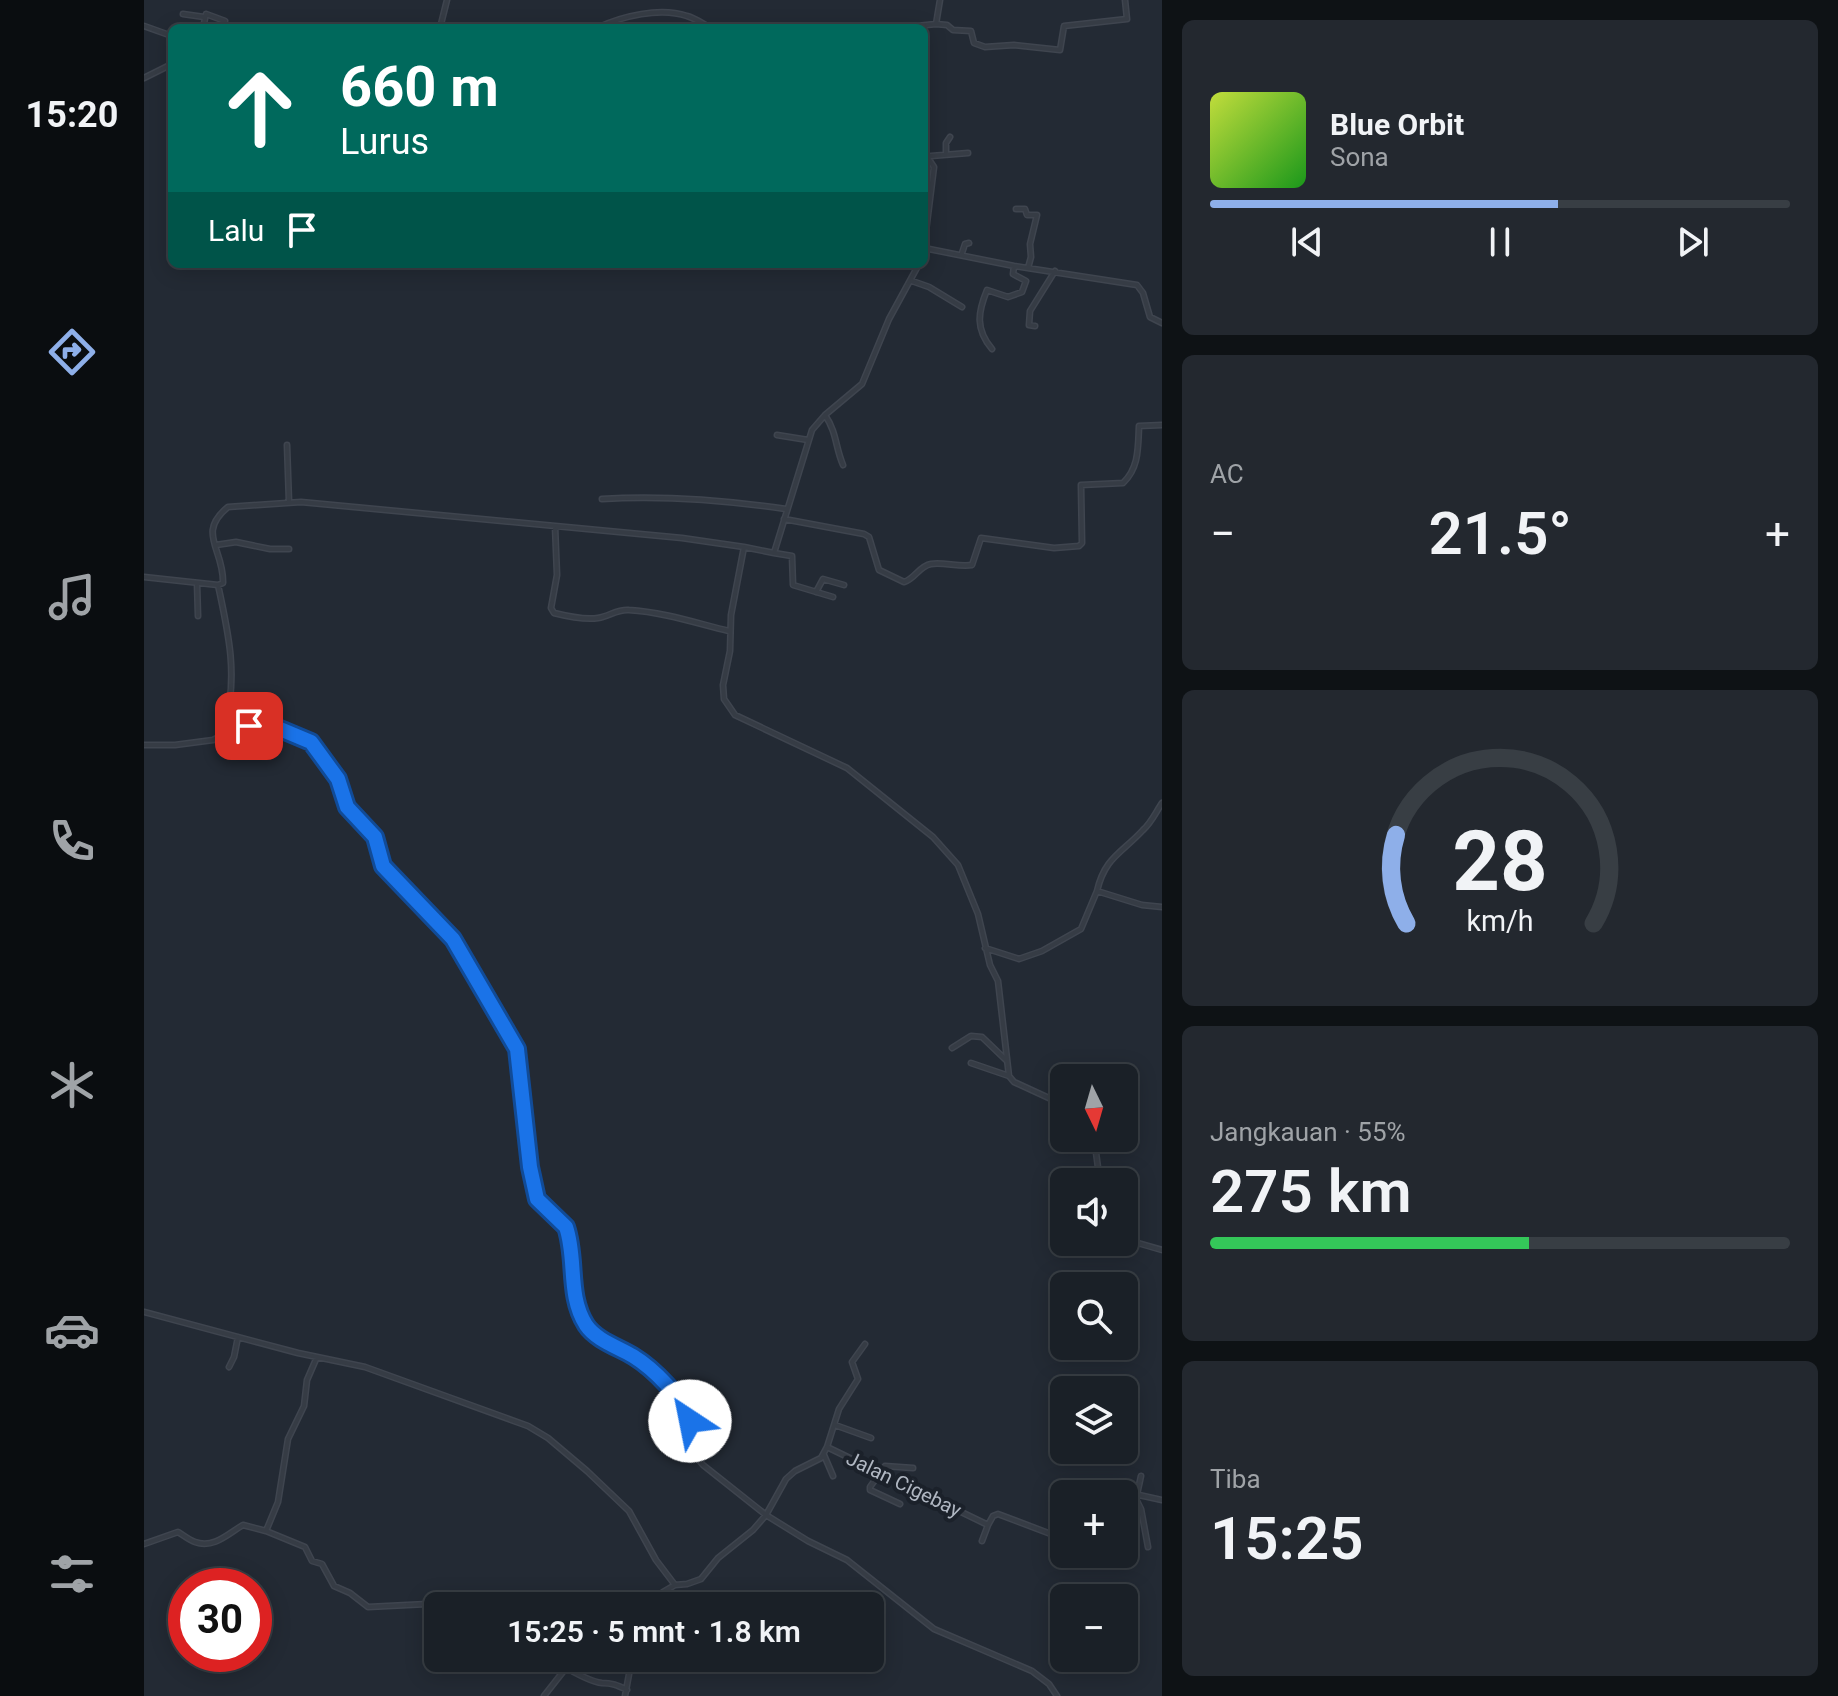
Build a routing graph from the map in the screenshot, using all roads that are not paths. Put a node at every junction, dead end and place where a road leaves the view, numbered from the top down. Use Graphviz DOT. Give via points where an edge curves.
graph roads {
  1 [pos="447,0"];
  2 [pos="940,0"];
  3 [pos="1125,0"];
  4 [pos="183,14"];
  5 [pos="204,17"];
  6 [pos="225,21"];
  7 [pos="203,24"];
  8 [pos="441,24"];
  9 [pos="609,24"];
  10 [pos="704,24"];
  11 [pos="936,24"];
  12 [pos="928,25"];
  13 [pos="144,26"];
  14 [pos="168,35"];
  15 [pos="168,66"];
  16 [pos="144,78"];
  17 [pos="950,137"];
  18 [pos="968,153"];
  19 [pos="928,154"];
  20 [pos="946,154"];
  21 [pos="928,157"];
  22 [pos="928,203"];
  23 [pos="1016,209"];
  24 [pos="969,243"];
  25 [pos="928,248"];
  26 [pos="962,254"];
  27 [pos="1014,266"];
  28 [pos="917,268"];
  29 [pos="1028,268"];
  30 [pos="1055,271"];
  31 [pos="912,281"];
  32 [pos="962,307"];
  33 [pos="1162,323"];
  34 [pos="1035,326"];
  35 [pos="992,349"];
  36 [pos="825,415"];
  37 [pos="1162,425"];
  38 [pos="777,435"];
  39 [pos="808,440"];
  40 [pos="287,445"];
  41 [pos="843,465"];
  42 [pos="602,499"];
  43 [pos="289,502"];
  44 [pos="786,509"];
  45 [pos="784,519"];
  46 [pos="555,526"];
  47 [pos="216,545"];
  48 [pos="744,547"];
  49 [pos="289,549"];
  50 [pos="774,553"];
  51 [pos="144,577"];
  52 [pos="197,583"];
  53 [pos="218,585"];
  54 [pos="844,585"];
  55 [pos="816,592"];
  56 [pos="833,597"];
  57 [pos="198,616"];
  58 [pos="729,631"];
  59 [pos="225,726"];
  60 [pos="144,745"];
  61 [pos="1162,803"];
  62 [pos="1097,891"];
  63 [pos="1162,907"];
  64 [pos="985,948"];
  65 [pos="952,1048"];
  66 [pos="1007,1061"];
  67 [pos="971,1063"];
  68 [pos="1009,1076"];
  69 [pos="1050,1099"];
  70 [pos="1138,1243"];
  71 [pos="1162,1250"];
  72 [pos="144,1312"];
  73 [pos="238,1337"];
  74 [pos="865,1344"];
  75 [pos="317,1357"];
  76 [pos="229,1367"];
  77 [pos="835,1425"];
  78 [pos="871,1438"];
  79 [pos="827,1447"];
  80 [pos="824,1455"];
  81 [pos="913,1468"];
  82 [pos="878,1472"];
  83 [pos="833,1476"];
  84 [pos="1141,1476"];
  85 [pos="1138,1489"];
  86 [pos="1138,1493"];
  87 [pos="1138,1498"];
  88 [pos="1162,1500"];
  89 [pos="900,1504"];
  90 [pos="766,1515"];
  91 [pos="988,1525"];
  92 [pos="266,1531"];
  93 [pos="1050,1534"];
  94 [pos="982,1541"];
  95 [pos="144,1544"];
  96 [pos="1148,1547"];
  97 [pos="675,1585"];
  98 [pos="663,1592"];
  99 [pos="424,1604"];
  100 [pos="563,1672"];
  101 [pos="575,1672"];
  102 [pos="630,1672"];
  103 [pos="626,1693"];
  104 [pos="544,1696"];
  105 [pos="1057,1696"];
  1 -- 8 [label="street"];
  2 -- 11 [label="street"];
  3 -- 11 [label="street" via="1127,19 1064,26 1059,50 981,47 971,31"];
  4 -- 5 [label="street"];
  5 -- 6 [label="street"];
  5 -- 7 [label="street"];
  9 -- 10 [label="street" via="662,12"];
  11 -- 12 [label="street"];
  13 -- 14 [label="street"];
  15 -- 16 [label="street"];
  17 -- 20 [label="street"];
  18 -- 20 [label="street"];
  19 -- 20 [label="street"];
  21 -- 22 [label="street" via="934,167"];
  23 -- 29 [label="street" via="1037,215"];
  24 -- 26 [label="street"];
  25 -- 26 [label="street"];
  26 -- 27 [label="street"];
  27 -- 29 [label="street"];
  27 -- 35 [label="street" via="1013,274 1026,281 1022,292 1008,297 987,290 980,308 980,332"];
  28 -- 31 [label="street"];
  29 -- 30 [label="street"];
  30 -- 33 [label="street" via="1137,285 1150,317"];
  30 -- 34 [label="street" via="1030,313 1029,325"];
  31 -- 32 [label="street"];
  31 -- 36 [label="street" via="889,319 862,384"];
  36 -- 39 [label="street"];
  36 -- 41 [label="street"];
  37 -- 45 [label="street" via="1139,426 1137,460 1124,482 1081,485 1080,545 1056,548 981,538 972,565 931,564 904,582 879,570 865,534"];
  38 -- 39 [label="street"];
  39 -- 44 [label="street"];
  40 -- 43 [label="street"];
  42 -- 44 [label="street" via="663,496"];
  43 -- 46 [label="street"];
  43 -- 47 [label="street" via="228,507 212,524"];
  44 -- 45 [label="street"];
  45 -- 50 [label="street"];
  46 -- 48 [label="street"];
  46 -- 58 [label="street" via="554,613 601,618 633,610"];
  47 -- 49 [label="street" via="236,542"];
  47 -- 53 [label="street" via="224,581"];
  48 -- 50 [label="street"];
  48 -- 58 [label="street"];
  50 -- 55 [label="street" via="792,556 793,585"];
  51 -- 52 [label="street"];
  52 -- 53 [label="street"];
  52 -- 57 [label="street"];
  53 -- 59 [label="street" via="233,680"];
  54 -- 55 [label="street" via="823,579"];
  55 -- 56 [label="street"];
  58 -- 64 [label="street" via="723,685 729,709 847,768 933,837 963,875"];
  59 -- 60 [label="street" via="213,740"];
  59 -- 90 [label="street" via="280,729 311,742 338,779 347,807 375,837 383,866 453,939 517,1049 537,1199 566,1227 573,1290 586,1324 658,1375 689,1415 686,1445"];
  61 -- 62 [label="street" via="1142,832 1111,858"];
  62 -- 63 [label="street"];
  62 -- 64 [label="street" via="1081,929 1042,951 1019,959"];
  64 -- 66 [label="street" via="1000,993"];
  65 -- 66 [label="street" via="971,1036 982,1037"];
  66 -- 68 [label="street"];
  67 -- 68 [label="street"];
  68 -- 69 [label="street"];
  70 -- 71 [label="street"];
  72 -- 73 [label="street"];
  73 -- 75 [label="street"];
  73 -- 76 [label="street"];
  74 -- 77 [label="street" via="852,1362 859,1377"];
  75 -- 92 [label="street" via="304,1406 288,1439 278,1502"];
  75 -- 97 [label="street" via="365,1367 540,1432 629,1511"];
  77 -- 78 [label="street"];
  77 -- 79 [label="street"];
  79 -- 80 [label="street, Jalan Cigebay"];
  79 -- 82 [label="street, Jalan Cigebay"];
  80 -- 83 [label="street"];
  80 -- 90 [label="street, Jalan Cigebay" via="786,1479"];
  81 -- 82 [label="street" via="888,1466"];
  82 -- 89 [label="street" via="870,1489"];
  82 -- 91 [label="street, Jalan Cigebay"];
  84 -- 85 [label="street"];
  86 -- 88 [label="street"];
  87 -- 96 [label="street"];
  90 -- 97 [label="street, Jalan Cigebay" via="699,1581"];
  90 -- 105 [label="street" via="847,1560 934,1629 1032,1671"];
  91 -- 93 [label="street, Jalan Cigebay" via="997,1514"];
  91 -- 94 [label="street"];
  92 -- 95 [label="street" via="243,1525 208,1543 178,1532"];
  92 -- 99 [label="street" via="305,1547 334,1586 365,1605"];
  97 -- 98 [label="street, Jalan Cigebay"];
  100 -- 104 [label="street"];
  101 -- 103 [label="street" via="600,1683 608,1681"];
  102 -- 103 [label="street"];
}
